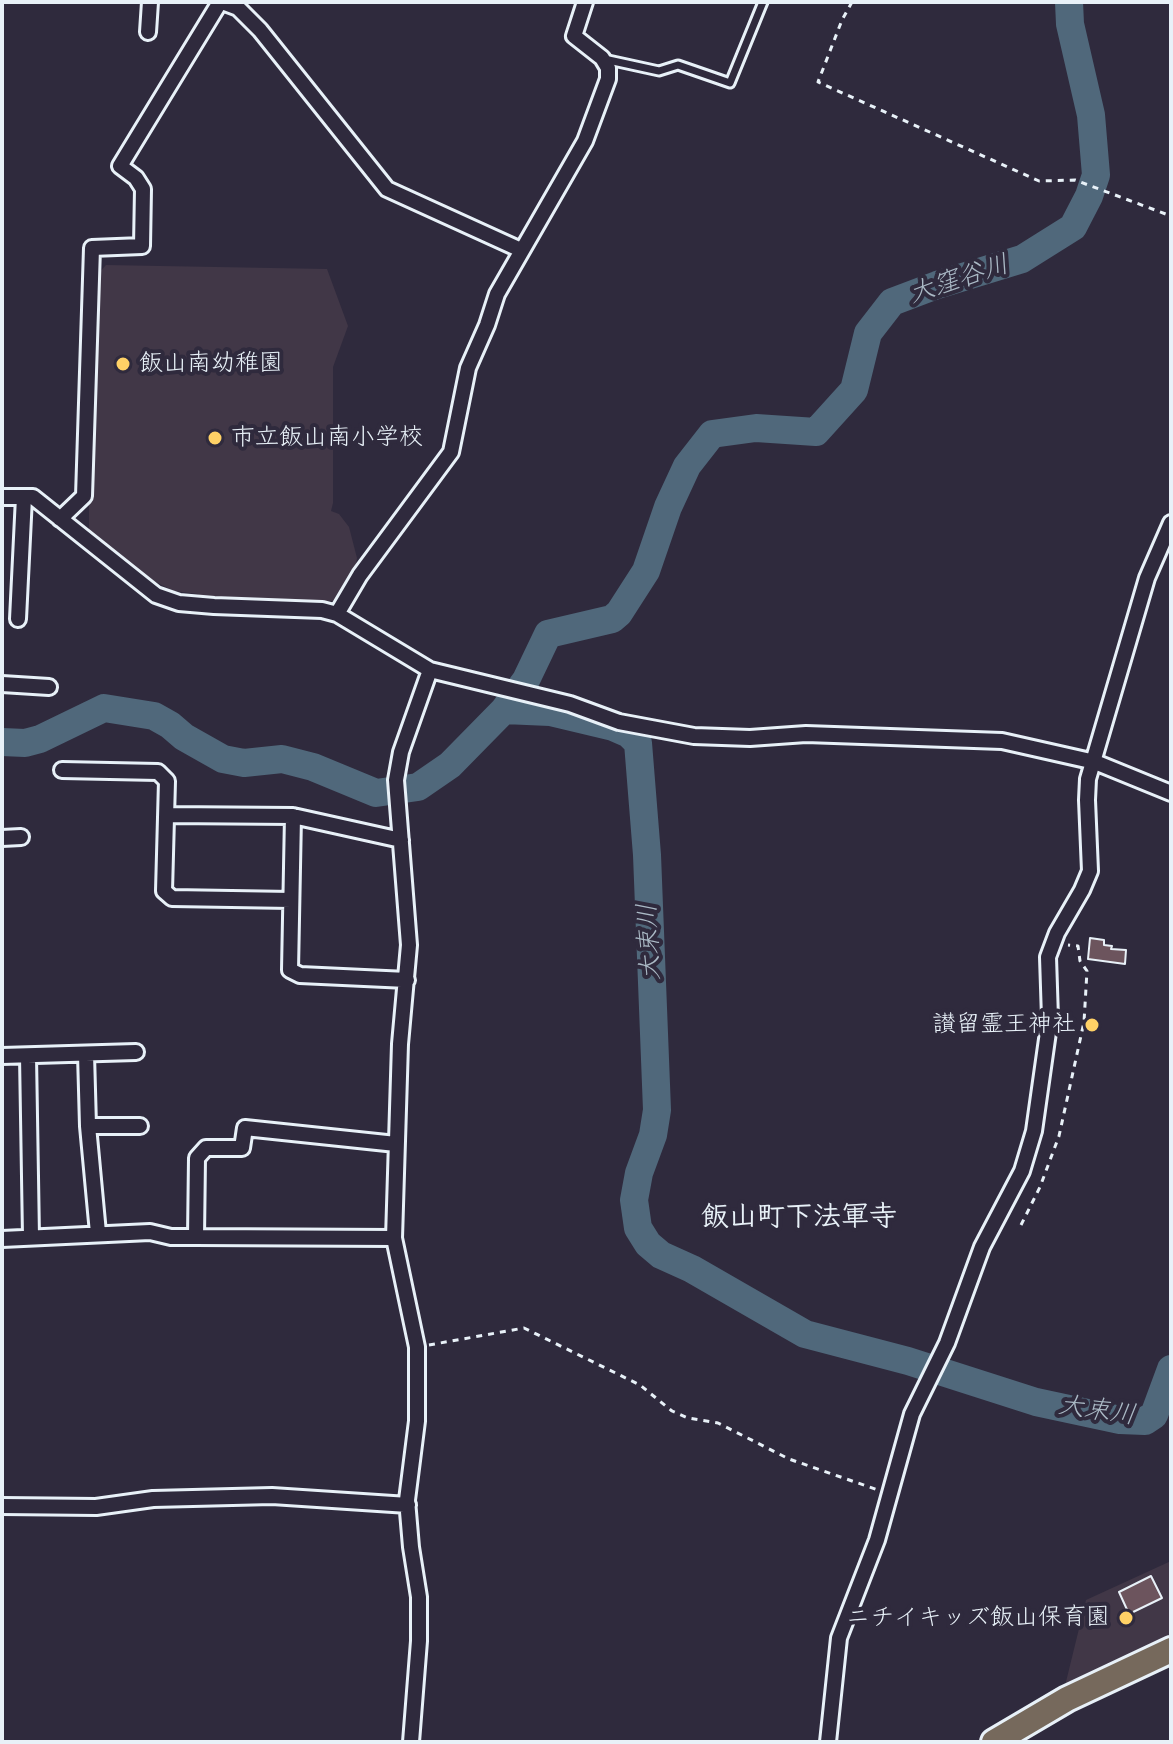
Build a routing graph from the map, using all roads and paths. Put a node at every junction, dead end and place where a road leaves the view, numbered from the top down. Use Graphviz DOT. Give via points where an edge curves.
graph roads {
  1 [pos="150,2"];
  2 [pos="221,2"];
  3 [pos="585,2"];
  4 [pos="763,2"];
  5 [pos="852,2"];
  6 [pos="148,32"];
  7 [pos="602,58"];
  8 [pos="1171,216"];
  9 [pos="521,250"];
  10 [pos="2,497"];
  11 [pos="24,497"];
  12 [pos="60,519"];
  13 [pos="1171,523"];
  14 [pos="337,614"];
  15 [pos="18,619"];
  16 [pos="430,670"];
  17 [pos="2,684"];
  18 [pos="49,687"];
  19 [pos="1095,762"];
  20 [pos="62,770"];
  21 [pos="1171,793"];
  22 [pos="167,815"];
  23 [pos="293,816"];
  24 [pos="21,837"];
  25 [pos="2,838"];
  26 [pos="401,840"];
  27 [pos="291,900"];
  28 [pos="1065,945"];
  29 [pos="407,980"];
  30 [pos="136,1052"];
  31 [pos="86,1054"];
  32 [pos="2,1056"];
  33 [pos="28,1056"];
  34 [pos="88,1126"];
  35 [pos="140,1126"];
  36 [pos="396,1144"];
  37 [pos="1021,1225"];
  38 [pos="98,1233"];
  39 [pos="31,1237"];
  40 [pos="196,1237"];
  41 [pos="394,1238"];
  42 [pos="2,1239"];
  43 [pos="417,1347"];
  44 [pos="890,1495"];
  45 [pos="408,1505"];
  46 [pos="2,1506"];
  47 [pos="1171,1650"];
  48 [pos="411,1742"];
  49 [pos="828,1742"];
  50 [pos="994,1742"];
  1 -- 6 [label="street"];
  2 -- 9 [label="street" via="238,8 260,30 387,189"];
  2 -- 12 [label="street" via="120,166 143,189 142,246 92,248 84,496"];
  3 -- 7 [label="street" via="574,36"];
  4 -- 7 [label="lane" via="730,83 678,65 659,71"];
  5 -- 8 [label="path" via="818,82 1039,181 1075,180"];
  7 -- 9 [label="street" via="608,79 585,141"];
  9 -- 14 [label="street" via="468,368 451,452"];
  10 -- 11 [label="street"];
  11 -- 12 [label="street" via="33,497"];
  11 -- 15 [label="street"];
  12 -- 14 [label="street" via="156,595 191,604"];
  13 -- 19 [label="street" via="1147,578"];
  14 -- 16 [label="street"];
  16 -- 19 [label="street" via="570,704 619,722 694,736 1002,741"];
  16 -- 26 [label="street" via="396,780"];
  17 -- 18 [label="street"];
  19 -- 21 [label="street"];
  19 -- 44 [label="street" via="1087,800 1090,871 1048,957 1050,1018 1034,1131 1022,1171 982,1247 912,1414"];
  20 -- 22 [label="street" via="158,772 167,781"];
  22 -- 23 [label="street"];
  22 -- 27 [label="street" via="164,891 172,898"];
  23 -- 26 [label="street"];
  23 -- 27 [label="street"];
  24 -- 25 [label="street"];
  26 -- 29 [label="street"];
  27 -- 29 [label="street" via="290,970 300,975"];
  28 -- 37 [label="path" via="1078,946 1087,971 1084,1022 1059,1136"];
  29 -- 36 [label="street"];
  30 -- 31 [label="street"];
  31 -- 33 [label="street"];
  31 -- 34 [label="street"];
  32 -- 33 [label="street"];
  33 -- 39 [label="street"];
  34 -- 35 [label="street"];
  34 -- 38 [label="street"];
  36 -- 40 [label="street" via="245,1128 242,1148 206,1148 197,1158"];
  36 -- 41 [label="street"];
  38 -- 39 [label="street"];
  38 -- 40 [label="street"];
  39 -- 42 [label="street"];
  40 -- 41 [label="street"];
  41 -- 43 [label="street"];
  43 -- 44 [label="path" via="524,1328 640,1385 672,1411 718,1423 789,1459"];
  43 -- 45 [label="street" via="417,1421"];
  44 -- 49 [label="street" via="839,1638"];
  45 -- 46 [label="street" via="272,1496 153,1499 96,1507"];
  45 -- 48 [label="street" via="419,1597"];
  47 -- 50 [label="main road" via="1067,1699"];
}
